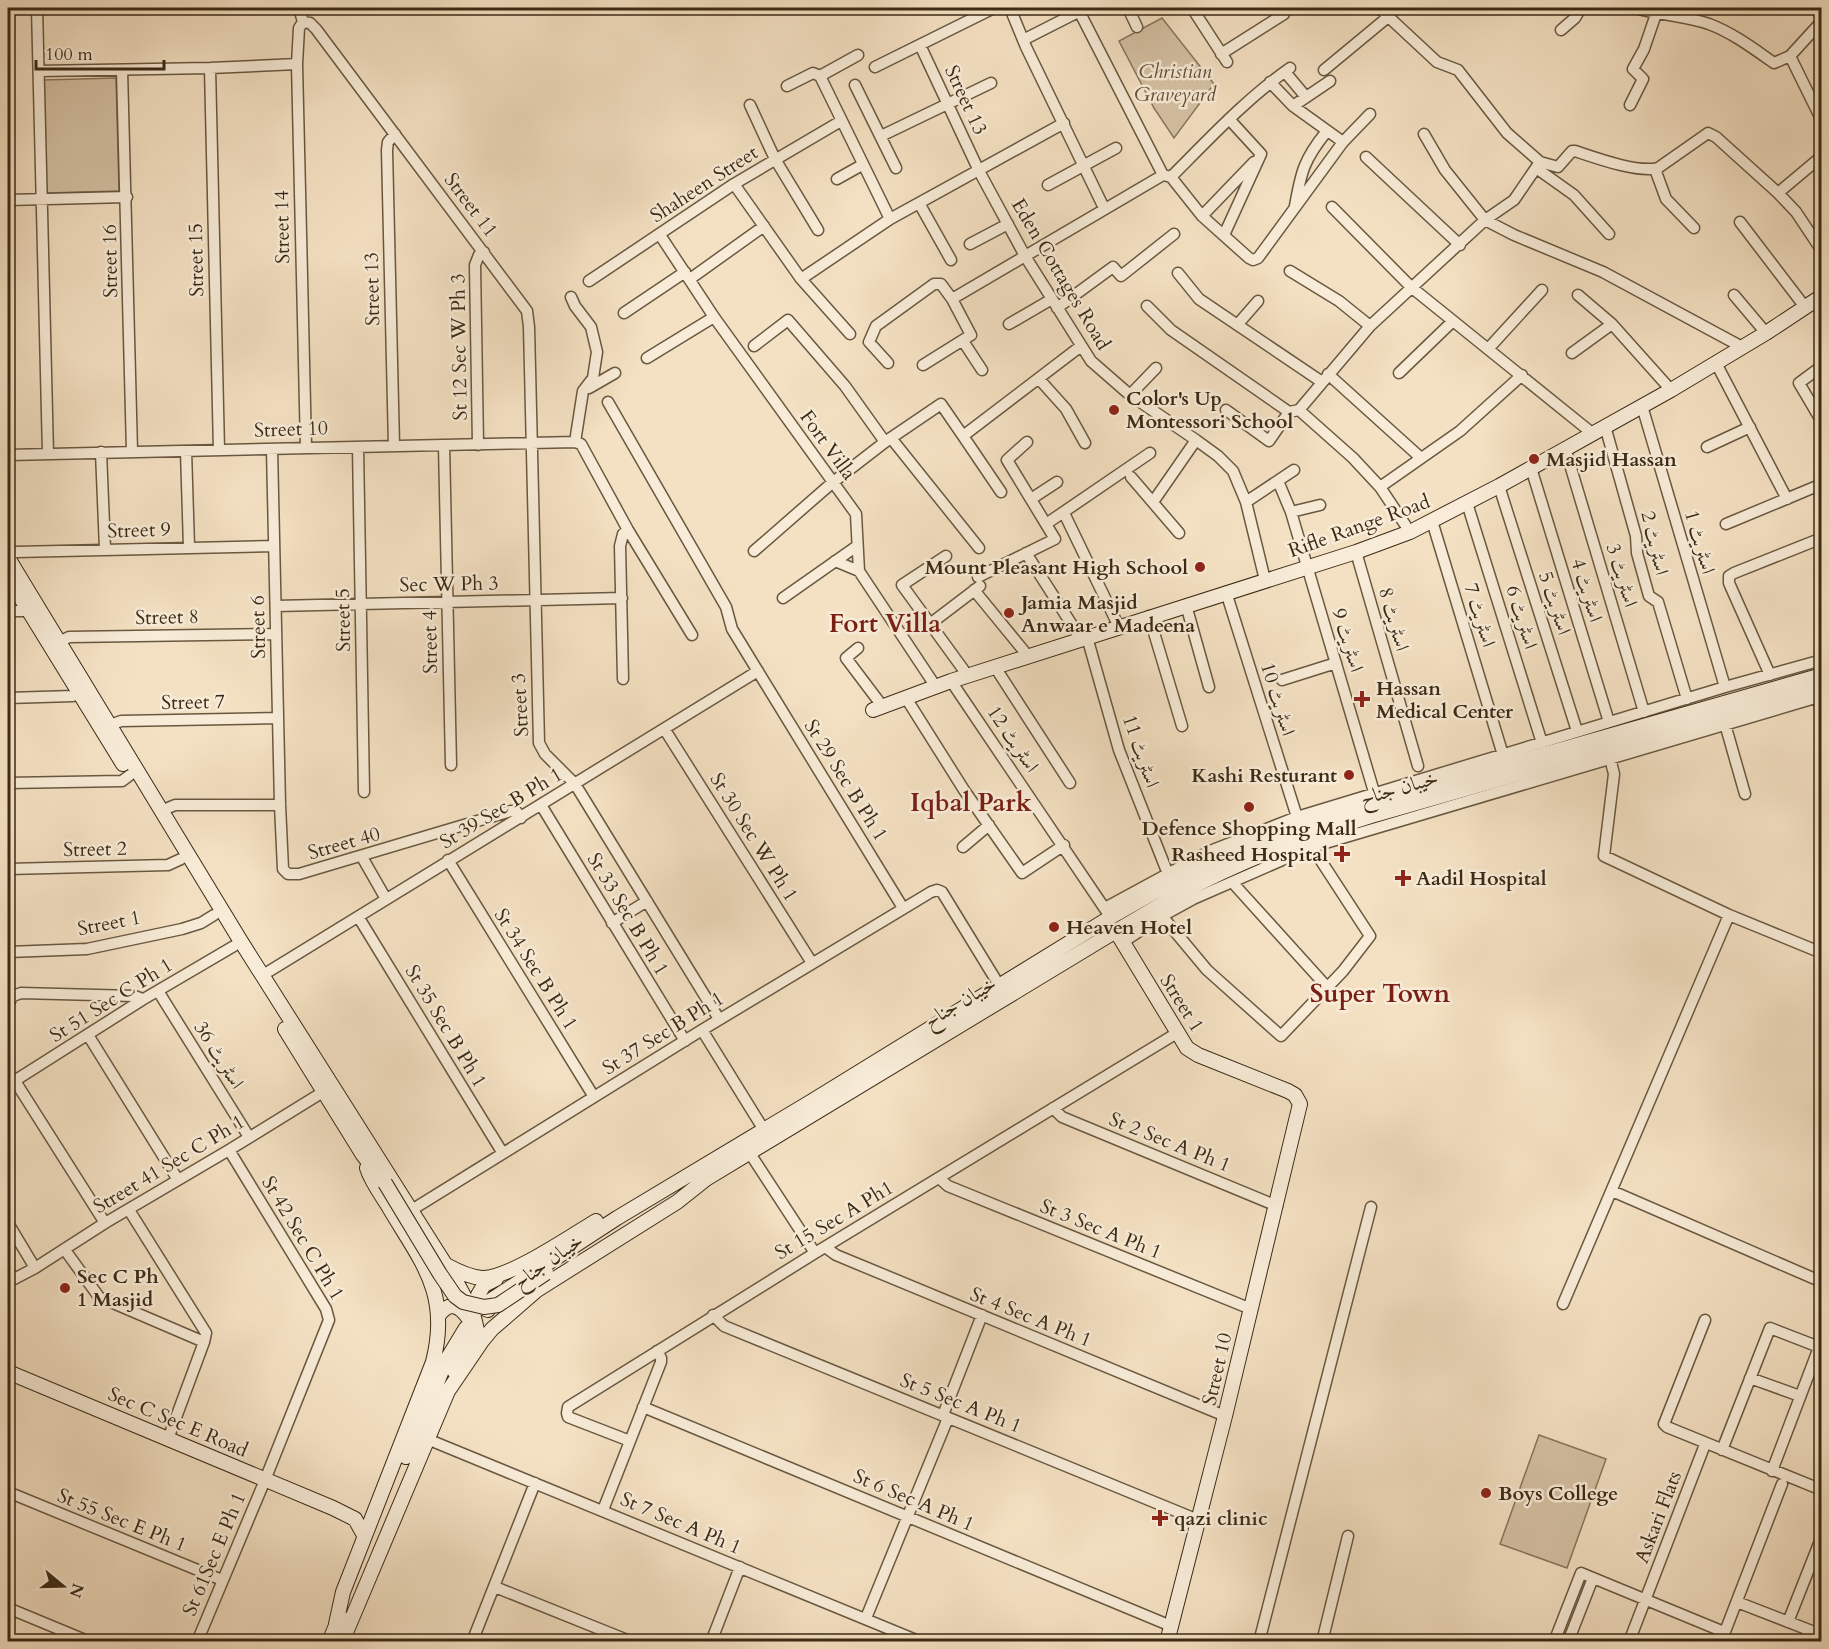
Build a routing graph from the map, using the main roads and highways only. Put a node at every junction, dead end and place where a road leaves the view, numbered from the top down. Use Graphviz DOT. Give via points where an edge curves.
graph roads {
  1 [pos="1821,296"];
  2 [pos="8,557"];
  3 [pos="8,577"];
  4 [pos="1821,675"];
  5 [pos="1820,693"];
  6 [pos="878,708"];
  7 [pos="1119,936"];
  8 [pos="1300,1104"];
  9 [pos="363,1155"];
  10 [pos="704,1174"];
  11 [pos="446,1265"];
  12 [pos="506,1272"];
  13 [pos="537,1290"];
  14 [pos="484,1304"];
  15 [pos="439,1315"];
  16 [pos="471,1326"];
  17 [pos="8,1372"];
  18 [pos="448,1391"];
  19 [pos="333,1508"];
  20 [pos="374,1510"];
  21 [pos="364,1535"];
  22 [pos="336,1624"];
  23 [pos="329,1641"];
  24 [pos="342,1641"];
  25 [pos="1167,1641"];
  1 -- 6 [label="main road, Rifle Range Road" via="1671,390 1410,532"];
  2 -- 11 [label="main road" via="161,812"];
  3 -- 9 [label="main road"];
  4 -- 10 [label="main road, خیبان جناح" via="1311,821 1214,862 1108,913 764,1130"];
  5 -- 7 [label="main road, خیبان جناح" via="1330,828 1180,893"];
  7 -- 8 [label="main road, Street 1" via="1192,1052 1288,1091"];
  7 -- 10 [label="main road, خیبان جناح" via="749,1152"];
  8 -- 25 [label="main road, Street 10"];
  9 -- 10 [label="main road, bridge" via="455,1296 484,1307 498,1305"];
  9 -- 15 [label="main road" via="369,1174 430,1276"];
  10 -- 12 [label="main road" via="672,1176"];
  10 -- 13 [label="main road, خیبان جناح" via="677,1202"];
  10 -- 14 [label="main road, خیبان جناح" via="607,1224"];
  11 -- 12 [label="main road" via="479,1277"];
  11 -- 16 [label="main road" via="473,1313"];
  12 -- 13 [label="main road" via="479,1292 481,1307 497,1309"];
  13 -- 18 [label="main road, خیبان جناح" via="492,1329"];
  15 -- 16 [label="main road" via="453,1305 460,1308"];
  15 -- 20 [label="main road" via="433,1362"];
  16 -- 18 [label="main road" via="477,1331 460,1356"];
  16 -- 22 [label="main road" via="452,1351 435,1385"];
  17 -- 19 [label="main road, Sec C Sec E Road"];
  18 -- 24 [label="main road, خیبان جناح"];
  19 -- 20 [label="main road, Sec C Sec E Road" via="358,1514"];
  19 -- 21 [label="main road, Sec C Sec E Road" via="355,1519"];
  20 -- 21 [label="main road"];
  21 -- 22 [label="main road"];
  22 -- 23 [label="main road"];
}
